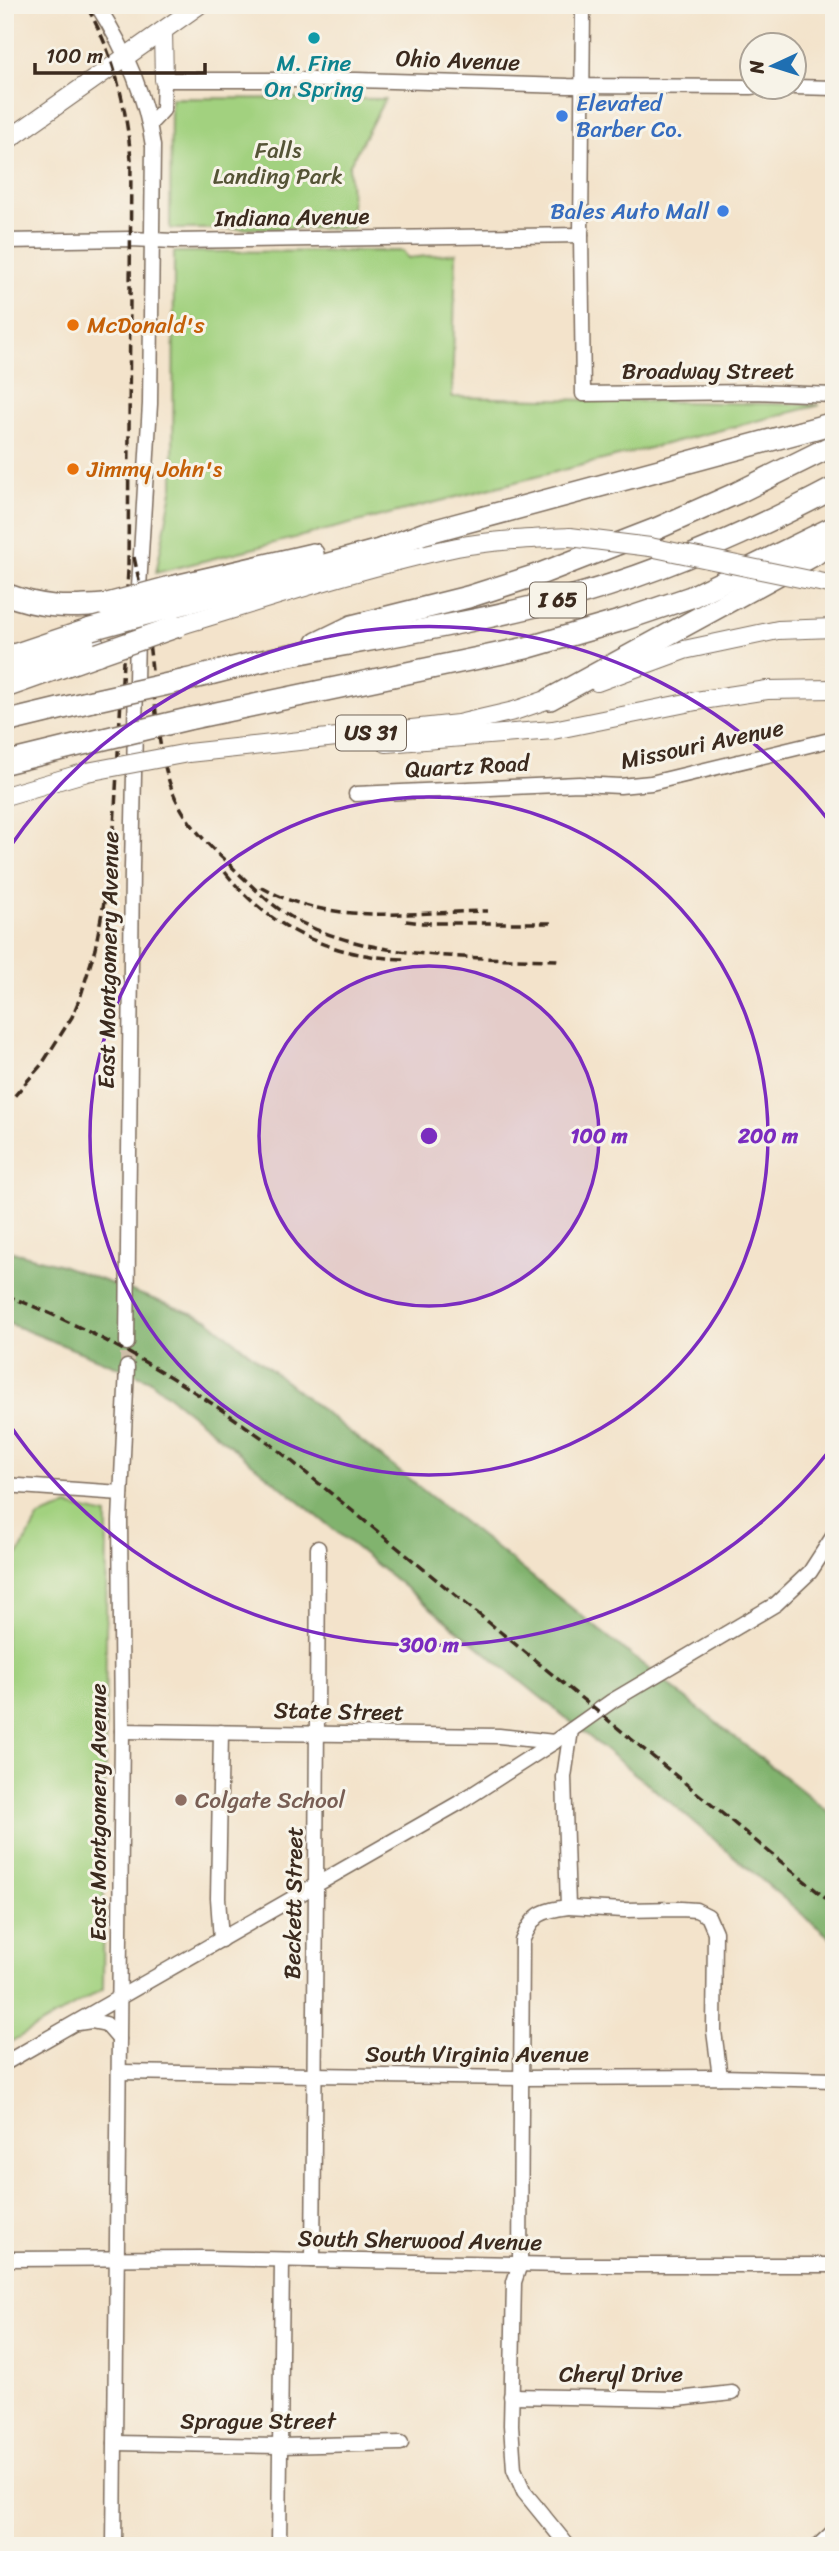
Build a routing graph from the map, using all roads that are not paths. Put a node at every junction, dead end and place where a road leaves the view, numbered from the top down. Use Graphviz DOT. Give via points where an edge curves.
graph roads {
  1 [pos="97,5"];
  2 [pos="199,5"];
  3 [pos="583,5"];
  4 [pos="163,31"];
  5 [pos="125,57"];
  6 [pos="164,80"];
  7 [pos="583,86"];
  8 [pos="738,87"];
  9 [pos="808,88"];
  10 [pos="834,88"];
  11 [pos="150,124"];
  12 [pos="5,142"];
  13 [pos="581,235"];
  14 [pos="10,240"];
  15 [pos="153,241"];
  16 [pos="834,395"];
  17 [pos="834,423"];
  18 [pos="834,445"];
  19 [pos="834,488"];
  20 [pos="834,527"];
  21 [pos="834,540"];
  22 [pos="811,547"];
  23 [pos="834,585"];
  24 [pos="5,594"];
  25 [pos="172,607"];
  26 [pos="826,628"];
  27 [pos="95,643"];
  28 [pos="292,655"];
  29 [pos="5,658"];
  30 [pos="5,673"];
  31 [pos="5,687"];
  32 [pos="834,689"];
  33 [pos="550,699"];
  34 [pos="5,722"];
  35 [pos="834,739"];
  36 [pos="260,744"];
  37 [pos="5,762"];
  38 [pos="579,784"];
  39 [pos="356,794"];
  40 [pos="5,796"];
  41 [pos="127,1343"];
  42 [pos="127,1367"];
  43 [pos="5,1485"];
  44 [pos="121,1493"];
  45 [pos="834,1535"];
  46 [pos="318,1548"];
  47 [pos="571,1730"];
  48 [pos="122,1731"];
  49 [pos="221,1732"];
  50 [pos="318,1733"];
  51 [pos="554,1742"];
  52 [pos="317,1886"];
  53 [pos="568,1906"];
  54 [pos="221,1940"];
  55 [pos="120,1996"];
  56 [pos="74,2024"];
  57 [pos="119,2039"];
  58 [pos="5,2063"];
  59 [pos="119,2072"];
  60 [pos="314,2075"];
  61 [pos="720,2077"];
  62 [pos="522,2078"];
  63 [pos="834,2080"];
  64 [pos="117,2258"];
  65 [pos="5,2259"];
  66 [pos="282,2260"];
  67 [pos="313,2260"];
  68 [pos="520,2264"];
  69 [pos="834,2265"];
  70 [pos="732,2393"];
  71 [pos="511,2396"];
  72 [pos="401,2442"];
  73 [pos="115,2443"];
  74 [pos="280,2446"];
  75 [pos="834,2531"];
  76 [pos="114,2546"];
  77 [pos="279,2546"];
  78 [pos="568,2546"];
  79 [pos="818,2546"];
  1 -- 5 [label="street"];
  2 -- 4 [label="main road"];
  3 -- 7 [label="street"];
  4 -- 5 [label="main road"];
  4 -- 6 [label="main road"];
  5 -- 11 [label="street"];
  5 -- 12 [label="main road"];
  6 -- 7 [label="street, Ohio Avenue"];
  6 -- 11 [label="street" via="163,110"];
  7 -- 8 [label="street, Ohio Avenue"];
  7 -- 13 [label="street"];
  9 -- 10 [label="street"];
  11 -- 15 [label="street, East Montgomery Avenue"];
  13 -- 15 [label="street, Indiana Avenue"];
  13 -- 16 [label="street, Broadway Street" via="583,394"];
  14 -- 15 [label="street, Indiana Avenue"];
  15 -- 41 [label="street, East Montgomery Avenue" via="132,868"];
  17 -- 25 [label="highway" via="425,533 375,539"];
  18 -- 28 [label="highway" via="656,529 540,574 352,626"];
  19 -- 28 [label="highway, I 65" via="705,549 560,600"];
  20 -- 22 [label="highway, I 65"];
  21 -- 22 [label="highway"];
  22 -- 33 [label="highway"];
  22 -- 37 [label="highway, I 65, bridge" via="691,597 526,648"];
  23 -- 25 [label="main road, bridge" via="650,547 569,537 458,547 386,566"];
  24 -- 25 [label="highway, bridge" via="34,605"];
  25 -- 27 [label="highway, bridge"];
  26 -- 33 [label="main road, US 31" via="778,630 684,650"];
  27 -- 29 [label="highway"];
  27 -- 30 [label="main road"];
  27 -- 31 [label="highway"];
  28 -- 34 [label="highway, I 65, bridge"];
  32 -- 36 [label="main road" via="766,690 553,730 486,737 309,748"];
  33 -- 36 [label="main road, US 31" via="458,724"];
  35 -- 38 [label="street, Missouri Avenue" via="651,783"];
  36 -- 40 [label="main road, US 31, bridge" via="87,772"];
  38 -- 39 [label="street, Quartz Road"];
  42 -- 44 [label="street, East Montgomery Avenue"];
  43 -- 44 [label="street"];
  44 -- 48 [label="street, East Montgomery Avenue"];
  45 -- 47 [label="street" via="810,1572 776,1604"];
  46 -- 50 [label="street, Beckett Street"];
  47 -- 51 [label="street"];
  47 -- 53 [label="street" via="564,1777"];
  48 -- 49 [label="street, State Street"];
  48 -- 55 [label="street, East Montgomery Avenue"];
  49 -- 50 [label="street, State Street"];
  49 -- 54 [label="street"];
  50 -- 51 [label="street, State Street" via="499,1736"];
  50 -- 52 [label="street, Beckett Street"];
  51 -- 52 [label="street"];
  52 -- 54 [label="street"];
  52 -- 60 [label="street, Beckett Street"];
  53 -- 61 [label="street" via="696,1910 708,1916 715,1931 714,2031"];
  53 -- 62 [label="street" via="544,1910 529,1925 522,1941"];
  54 -- 55 [label="street"];
  55 -- 56 [label="street"];
  55 -- 57 [label="street, East Montgomery Avenue"];
  56 -- 57 [label="street" via="106,2024"];
  56 -- 58 [label="street"];
  57 -- 59 [label="street, East Montgomery Avenue"];
  59 -- 60 [label="street, South Virginia Avenue"];
  59 -- 64 [label="street, East Montgomery Avenue"];
  60 -- 62 [label="street, South Virginia Avenue"];
  60 -- 67 [label="street, Beckett Street"];
  61 -- 62 [label="street, South Virginia Avenue"];
  61 -- 63 [label="street, South Virginia Avenue"];
  62 -- 68 [label="street"];
  64 -- 65 [label="street, South Sherwood Avenue"];
  64 -- 66 [label="street, South Sherwood Avenue"];
  64 -- 73 [label="street, East Montgomery Avenue"];
  66 -- 67 [label="street, South Sherwood Avenue"];
  66 -- 74 [label="street"];
  67 -- 68 [label="street, South Sherwood Avenue"];
  68 -- 69 [label="street, South Sherwood Avenue"];
  68 -- 71 [label="street" via="514,2282"];
  70 -- 71 [label="street, Cheryl Drive" via="678,2399"];
  71 -- 78 [label="street" via="512,2454 518,2479"];
  72 -- 74 [label="street, Sprague Street"];
  73 -- 74 [label="street, Sprague Street"];
  73 -- 76 [label="street, East Montgomery Avenue"];
  74 -- 77 [label="street"];
  75 -- 79 [label="street"];
}
